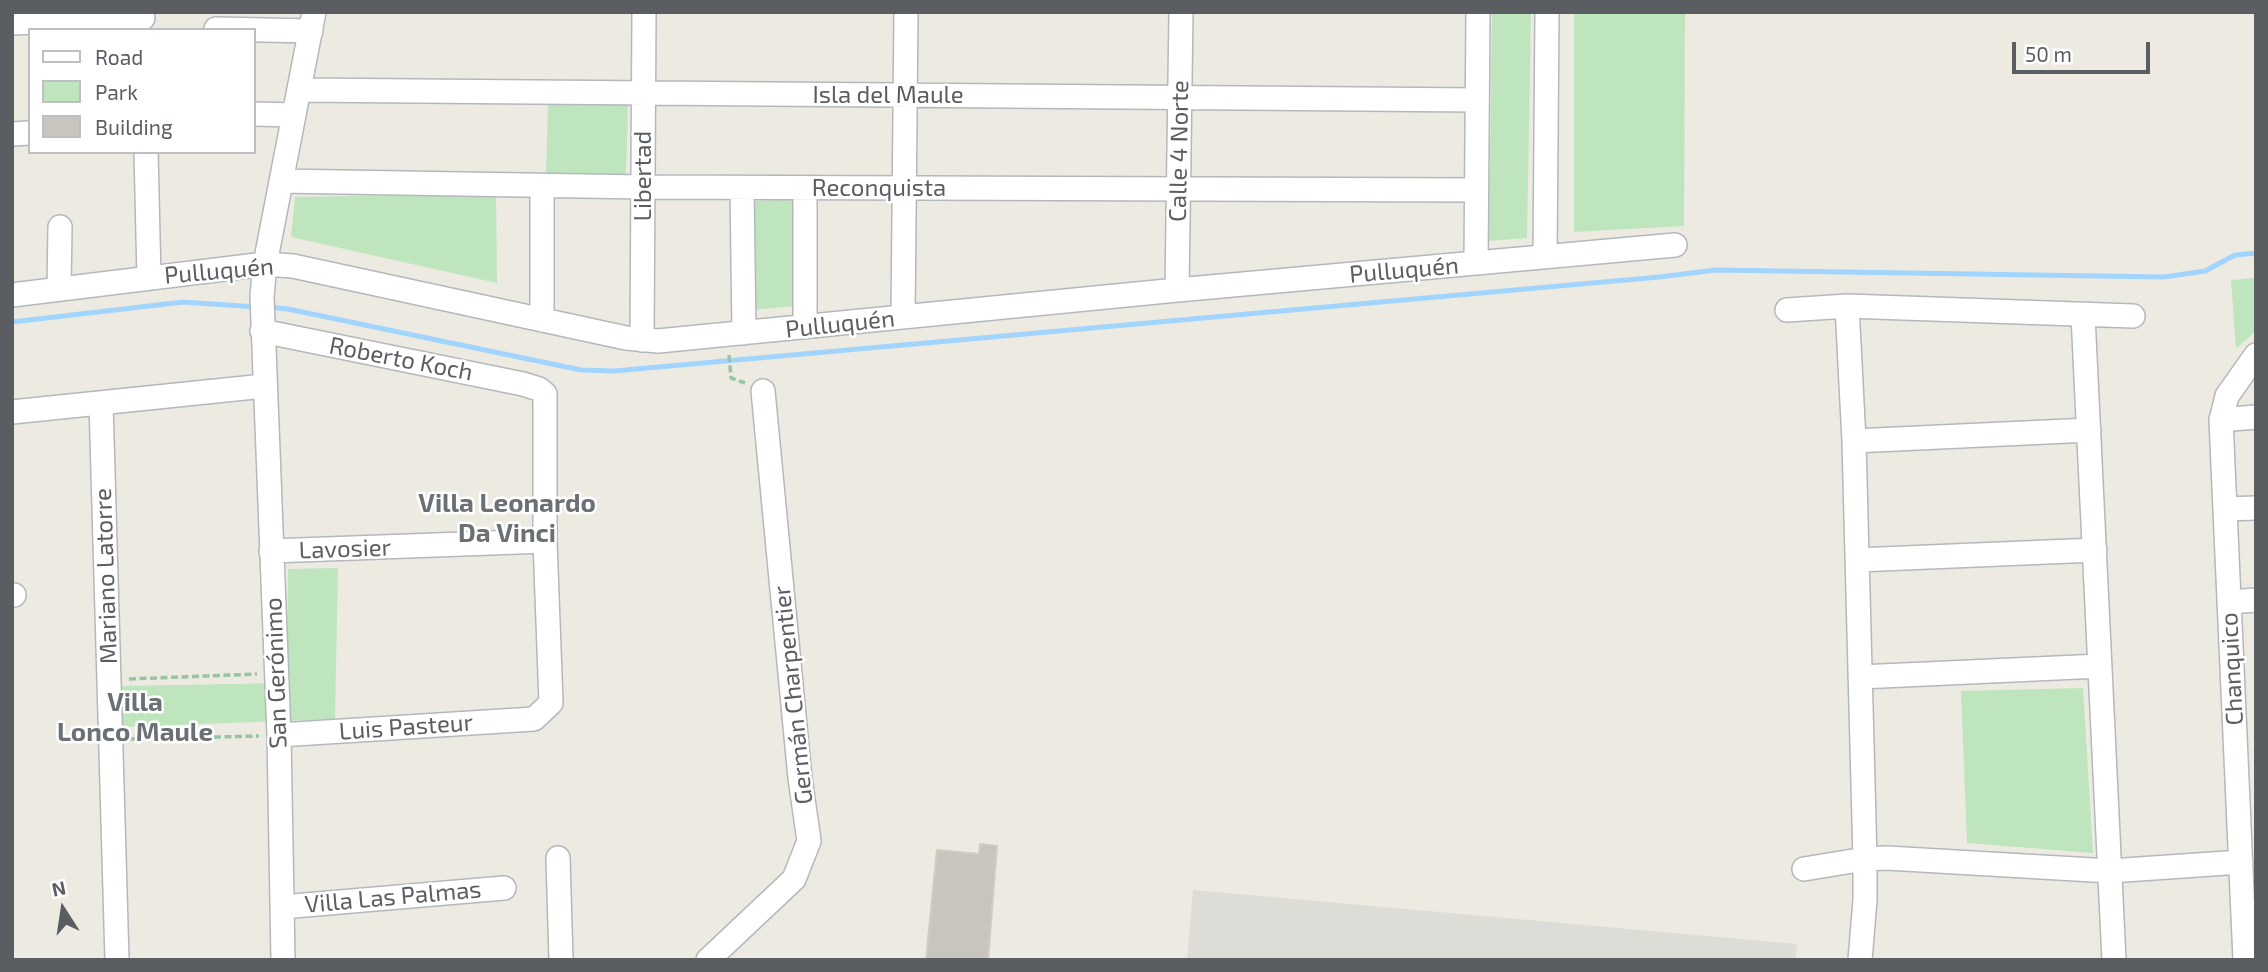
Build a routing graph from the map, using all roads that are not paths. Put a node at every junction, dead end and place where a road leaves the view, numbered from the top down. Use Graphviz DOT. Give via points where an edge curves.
graph roads {
  1 [pos="644,12"];
  2 [pos="906,12"];
  3 [pos="1181,12"];
  4 [pos="1478,12"];
  5 [pos="1547,12"];
  6 [pos="143,20"];
  7 [pos="313,21"];
  8 [pos="12,23"];
  9 [pos="228,28"];
  10 [pos="299,90"];
  11 [pos="643,93"];
  12 [pos="905,95"];
  13 [pos="1180,98"];
  14 [pos="1477,100"];
  15 [pos="256,114"];
  16 [pos="294,114"];
  17 [pos="146,154"];
  18 [pos="281,181"];
  19 [pos="542,186"];
  20 [pos="643,187"];
  21 [pos="742,188"];
  22 [pos="805,188"];
  23 [pos="904,188"];
  24 [pos="1179,189"];
  25 [pos="1476,190"];
  26 [pos="60,227"];
  27 [pos="1675,245"];
  28 [pos="1545,257"];
  29 [pos="1476,263"];
  30 [pos="265,264"];
  31 [pos="149,278"];
  32 [pos="59,289"];
  33 [pos="1177,290"];
  34 [pos="12,296"];
  35 [pos="1847,306"];
  36 [pos="1787,310"];
  37 [pos="2083,315"];
  38 [pos="2133,316"];
  39 [pos="903,317"];
  40 [pos="542,320"];
  41 [pos="263,326"];
  42 [pos="805,327"];
  43 [pos="744,333"];
  44 [pos="642,340"];
  45 [pos="2256,355"];
  46 [pos="264,386"];
  47 [pos="763,391"];
  48 [pos="100,403"];
  49 [pos="12,412"];
  50 [pos="2256,417"];
  51 [pos="2221,419"];
  52 [pos="2089,430"];
  53 [pos="1854,441"];
  54 [pos="2256,508"];
  55 [pos="2225,509"];
  56 [pos="545,541"];
  57 [pos="2095,550"];
  58 [pos="271,551"];
  59 [pos="1857,560"];
  60 [pos="2256,600"];
  61 [pos="2229,602"];
  62 [pos="2100,666"];
  63 [pos="1860,677"];
  64 [pos="2245,691"];
  65 [pos="279,735"];
  66 [pos="2247,789"];
  67 [pos="558,858"];
  68 [pos="1864,859"];
  69 [pos="2241,862"];
  70 [pos="1804,869"];
  71 [pos="2110,871"];
  72 [pos="2249,887"];
  73 [pos="504,888"];
  74 [pos="282,906"];
  75 [pos="117,960"];
  76 [pos="283,960"];
  77 [pos="561,960"];
  78 [pos="708,960"];
  79 [pos="1860,960"];
  80 [pos="2114,960"];
  81 [pos="2245,960"];
  1 -- 11 [label="street, Libertad"];
  2 -- 12 [label="street"];
  3 -- 13 [label="street, Calle 4 Norte"];
  4 -- 14 [label="street"];
  5 -- 28 [label="street"];
  6 -- 8 [label="street"];
  7 -- 9 [label="street"];
  7 -- 10 [label="street, San Gerónimo"];
  10 -- 11 [label="street, Isla del Maule"];
  10 -- 16 [label="street, San Gerónimo"];
  11 -- 12 [label="street, Isla del Maule"];
  11 -- 20 [label="street, Libertad"];
  12 -- 13 [label="street, Isla del Maule"];
  12 -- 23 [label="street"];
  13 -- 14 [label="street, Isla del Maule"];
  13 -- 24 [label="street, Calle 4 Norte"];
  14 -- 25 [label="street"];
  15 -- 16 [label="street"];
  16 -- 18 [label="street, San Gerónimo"];
  17 -- 31 [label="street"];
  18 -- 19 [label="street, Reconquista"];
  18 -- 30 [label="street, San Gerónimo"];
  19 -- 20 [label="street, Reconquista"];
  19 -- 40 [label="street"];
  20 -- 21 [label="street, Reconquista"];
  20 -- 44 [label="street, Libertad"];
  21 -- 22 [label="street, Reconquista"];
  21 -- 43 [label="street"];
  22 -- 23 [label="street, Reconquista"];
  22 -- 42 [label="street"];
  23 -- 24 [label="street, Reconquista"];
  23 -- 39 [label="street"];
  24 -- 25 [label="street, Reconquista"];
  24 -- 33 [label="street, Calle 4 Norte"];
  25 -- 29 [label="street"];
  26 -- 32 [label="street"];
  27 -- 28 [label="street, Pulluquén"];
  28 -- 29 [label="street, Pulluquén"];
  29 -- 33 [label="street, Pulluquén"];
  30 -- 31 [label="street, Pulluquén"];
  30 -- 40 [label="street, Pulluquén" via="293,266"];
  30 -- 41 [label="street, San Gerónimo"];
  31 -- 32 [label="street, Pulluquén"];
  32 -- 34 [label="street, Pulluquén"];
  33 -- 39 [label="street, Pulluquén"];
  35 -- 36 [label="street"];
  35 -- 37 [label="street"];
  35 -- 53 [label="street"];
  37 -- 38 [label="street"];
  37 -- 52 [label="street"];
  39 -- 42 [label="street, Pulluquén"];
  40 -- 44 [label="street, Pulluquén"];
  41 -- 46 [label="street, San Gerónimo"];
  41 -- 56 [label="street, Roberto Koch" via="539,389 545,394"];
  42 -- 43 [label="street, Pulluquén"];
  43 -- 44 [label="street, Pulluquén"];
  45 -- 51 [label="street" via="2227,396"];
  46 -- 48 [label="street"];
  46 -- 58 [label="street, San Gerónimo"];
  47 -- 78 [label="street, Germán Charpentier" via="809,841 794,879"];
  48 -- 49 [label="street"];
  48 -- 75 [label="street, Mariano Latorre"];
  50 -- 51 [label="street"];
  51 -- 55 [label="street, Chanquico"];
  52 -- 53 [label="street"];
  52 -- 57 [label="street"];
  53 -- 59 [label="street"];
  54 -- 55 [label="street"];
  55 -- 61 [label="street, Chanquico"];
  56 -- 58 [label="street, Lavosier"];
  56 -- 65 [label="street, Luis Pasteur" via="551,703 534,719"];
  57 -- 59 [label="street"];
  57 -- 62 [label="street"];
  58 -- 65 [label="street, San Gerónimo"];
  59 -- 63 [label="street"];
  60 -- 61 [label="street"];
  61 -- 64 [label="street, Chanquico"];
  62 -- 63 [label="street"];
  62 -- 71 [label="street"];
  63 -- 68 [label="street"];
  64 -- 66 [label="street, Chanquico"];
  65 -- 74 [label="street, San Gerónimo"];
  66 -- 69 [label="street, Chanquico"];
  67 -- 77 [label="street"];
  68 -- 70 [label="street"];
  68 -- 71 [label="street"];
  68 -- 79 [label="street"];
  69 -- 71 [label="street"];
  69 -- 72 [label="street, Chanquico"];
  71 -- 80 [label="street"];
  72 -- 81 [label="street, Chanquico"];
  73 -- 74 [label="street, Villa Las Palmas"];
  74 -- 76 [label="street, San Gerónimo"];
}
